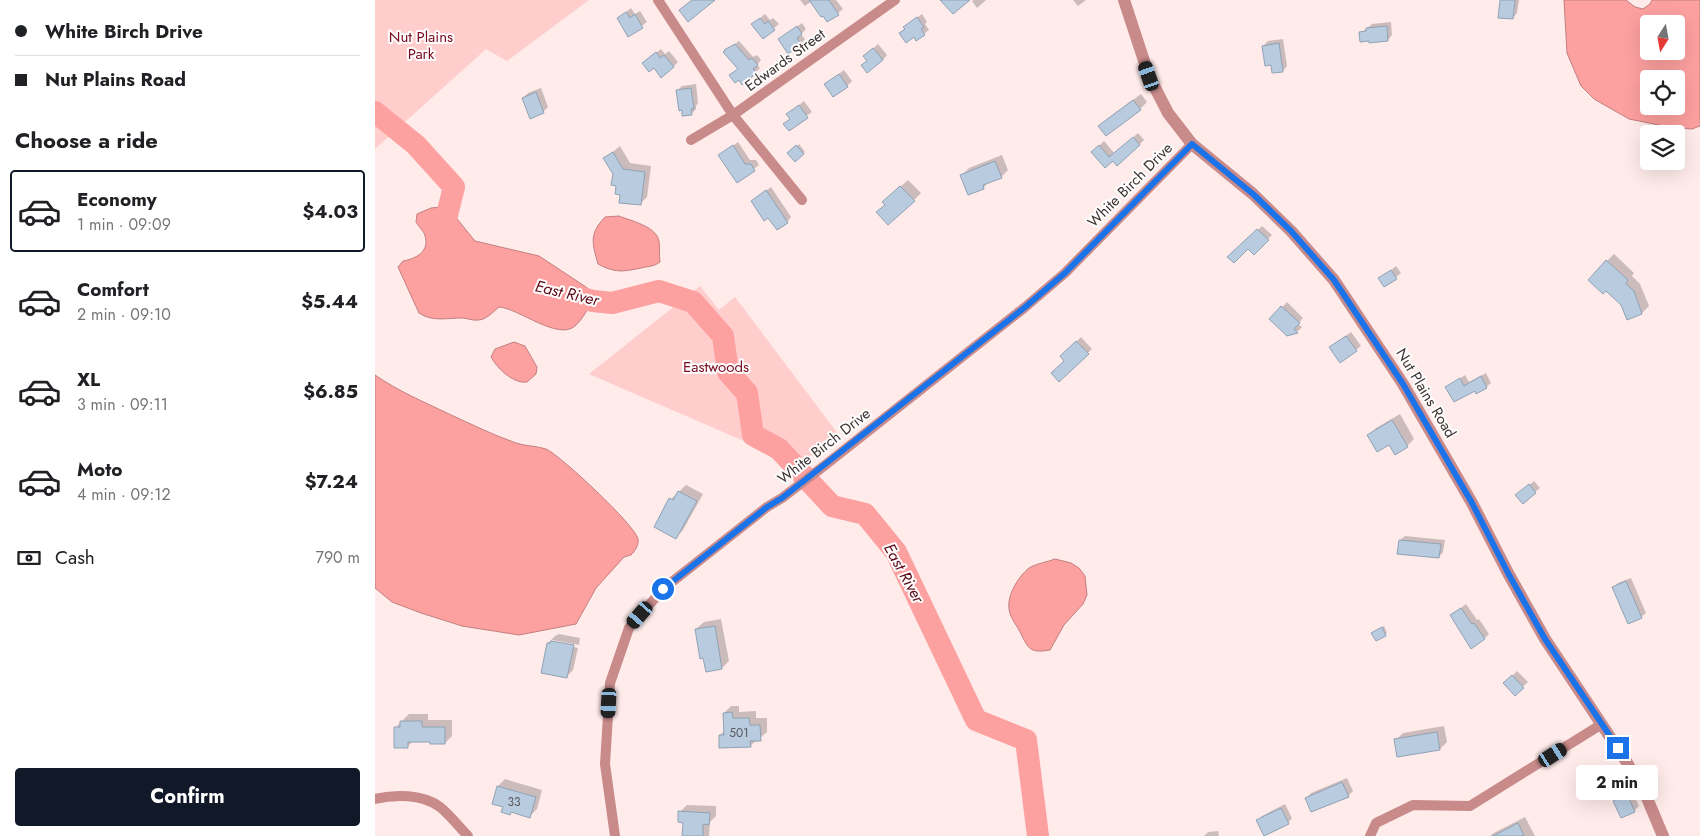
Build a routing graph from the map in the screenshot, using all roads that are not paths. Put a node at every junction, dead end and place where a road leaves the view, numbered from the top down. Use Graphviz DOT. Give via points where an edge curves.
graph roads {
  1 [pos="658,0"];
  2 [pos="895,0"];
  3 [pos="1124,0"];
  4 [pos="733,115"];
  5 [pos="691,140"];
  6 [pos="1192,144"];
  7 [pos="802,200"];
  8 [pos="1602,724"];
  9 [pos="375,799"];
  10 [pos="468,836"];
  11 [pos="615,836"];
  12 [pos="1370,836"];
  13 [pos="1663,836"];
  1 -- 4 [label="street"];
  2 -- 4 [label="street, Edwards Street"];
  3 -- 6 [label="street, Nut Plains Road" via="1149,76 1168,113"];
  4 -- 5 [label="street, Edwards Street"];
  4 -- 7 [label="street"];
  6 -- 8 [label="street, Nut Plains Road" via="1253,194 1334,280 1403,384 1545,639"];
  6 -- 11 [label="street, White Birch Drive" via="1065,273 824,466 663,589 629,628 610,684 605,764"];
  8 -- 12 [label="street" via="1470,806 1413,805 1376,823"];
  8 -- 13 [label="street, Nut Plains Road" via="1647,798"];
  9 -- 10 [label="street" via="413,796 439,806"];
}
